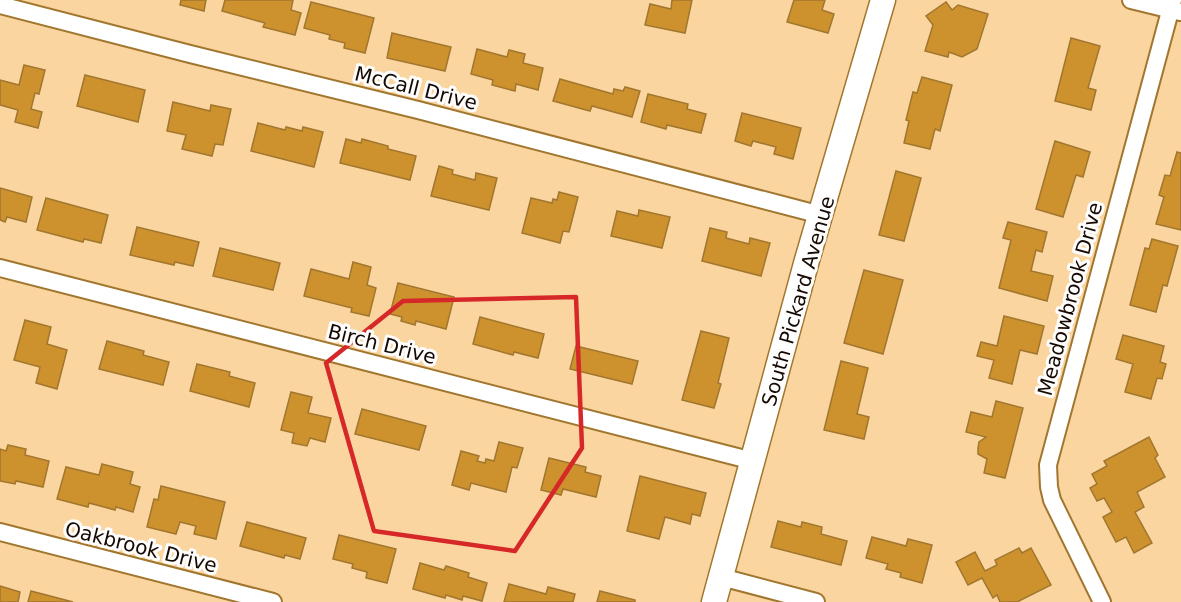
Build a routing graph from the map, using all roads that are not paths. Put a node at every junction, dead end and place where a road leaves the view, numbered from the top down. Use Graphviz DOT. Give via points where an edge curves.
graph roads {
  1 [pos="883,0"];
  2 [pos="1131,0"];
  3 [pos="0,5"];
  4 [pos="1175,8"];
  5 [pos="821,215"];
  6 [pos="0,267"];
  7 [pos="753,461"];
  8 [pos="0,532"];
  9 [pos="721,577"];
  10 [pos="273,602"];
  11 [pos="714,602"];
  12 [pos="816,602"];
  13 [pos="1102,602"];
  1 -- 5 [label="street, South Pickard Avenue"];
  2 -- 4 [label="street"];
  3 -- 5 [label="street, McCall Drive"];
  4 -- 13 [label="street, Meadowbrook Drive" via="1048,465 1052,500"];
  5 -- 7 [label="street, South Pickard Avenue"];
  6 -- 7 [label="street, Birch Drive"];
  7 -- 9 [label="street, South Pickard Avenue"];
  8 -- 10 [label="street, Oakbrook Drive"];
  9 -- 11 [label="street, South Pickard Avenue"];
  9 -- 12 [label="street"];
}
